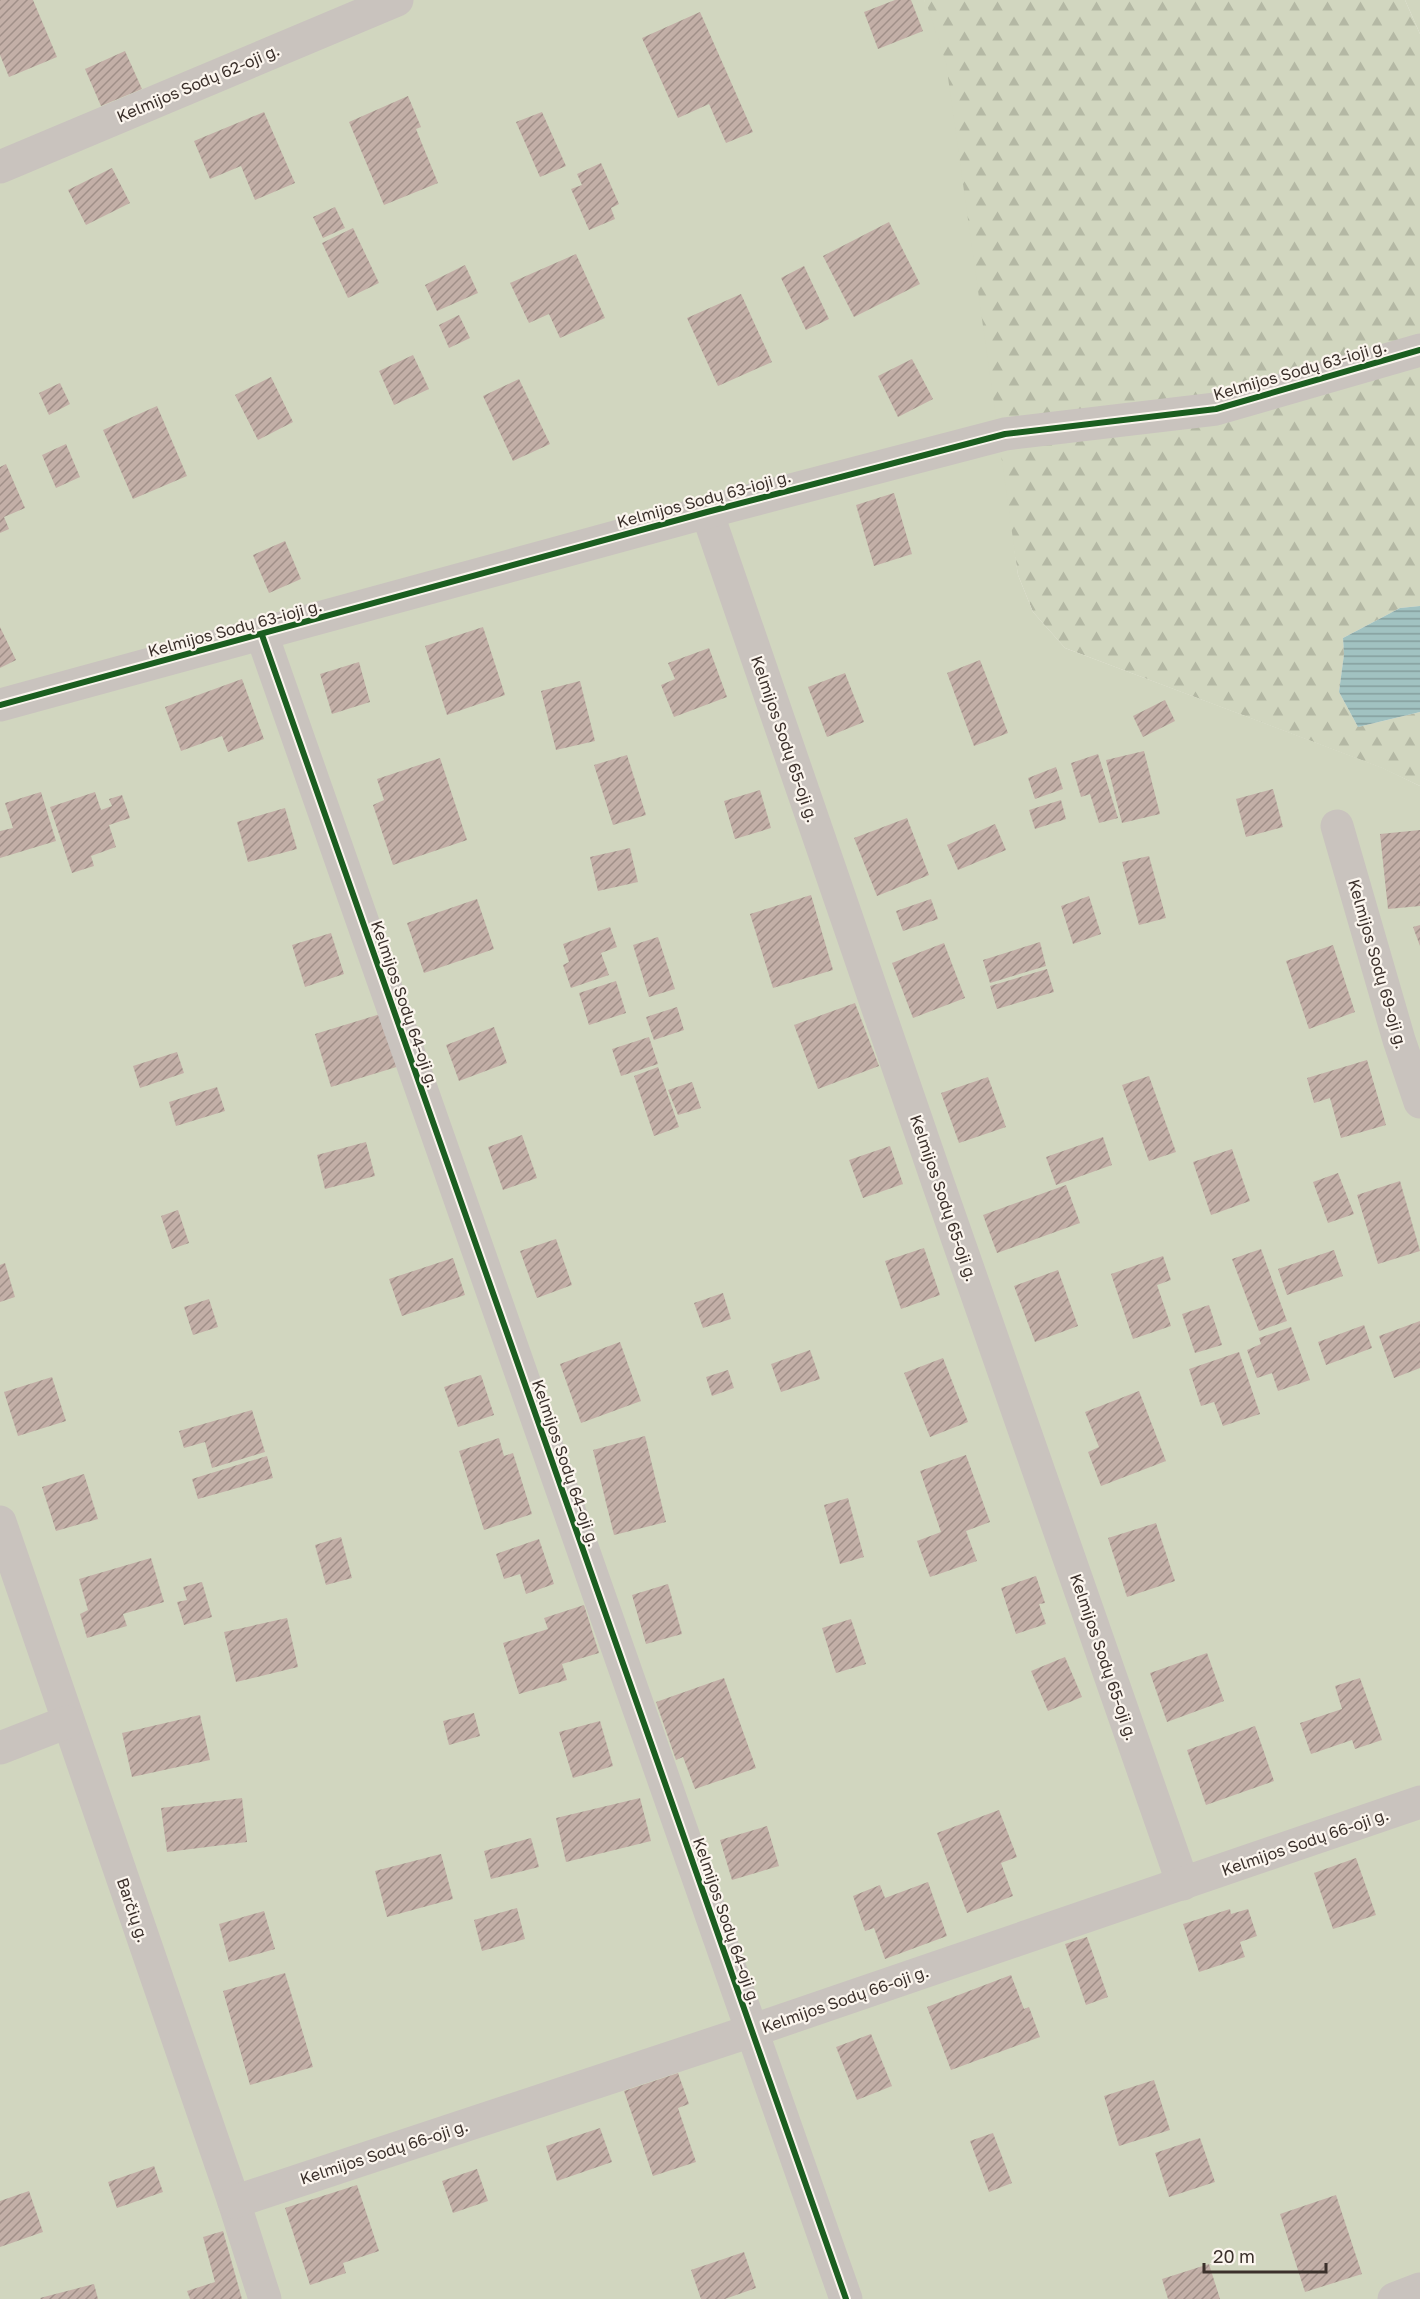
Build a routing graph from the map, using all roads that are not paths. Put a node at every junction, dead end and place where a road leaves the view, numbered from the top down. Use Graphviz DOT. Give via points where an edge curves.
graph roads {
  1 [pos="397,0"];
  2 [pos="0,167"];
  3 [pos="1420,350"];
  4 [pos="707,512"];
  5 [pos="262,635"];
  6 [pos="0,705"];
  7 [pos="1337,826"];
  8 [pos="1420,1102"];
  9 [pos="0,1522"];
  10 [pos="67,1722"];
  11 [pos="0,1748"];
  12 [pos="1420,1802"];
  13 [pos="1184,1884"];
  14 [pos="751,2031"];
  15 [pos="234,2202"];
  16 [pos="1420,2289"];
  17 [pos="265,2299"];
  18 [pos="846,2299"];
  19 [pos="1394,2299"];
  1 -- 2 [label="street, Kelmijos Sodų 62-oji g."];
  3 -- 4 [label="street, Kelmijos Sodų 63-ioji g." via="1216,409 1005,434"];
  4 -- 5 [label="street, Kelmijos Sodų 63-ioji g."];
  4 -- 13 [label="street, Kelmijos Sodų 65-oji g."];
  5 -- 6 [label="street, Kelmijos Sodų 63-ioji g."];
  5 -- 14 [label="street, Kelmijos Sodų 64-oji g."];
  7 -- 8 [label="street, Kelmijos Sodų 69-oji g."];
  9 -- 10 [label="street, Barčių g."];
  10 -- 11 [label="street"];
  10 -- 15 [label="street, Barčių g."];
  12 -- 13 [label="street, Kelmijos Sodų 66-oji g."];
  13 -- 14 [label="street, Kelmijos Sodų 66-oji g."];
  14 -- 15 [label="street, Kelmijos Sodų 66-oji g."];
  14 -- 18 [label="street, Kelmijos Sodų 64-oji g."];
  15 -- 17 [label="street, Barčių g."];
  16 -- 19 [label="street"];
}
